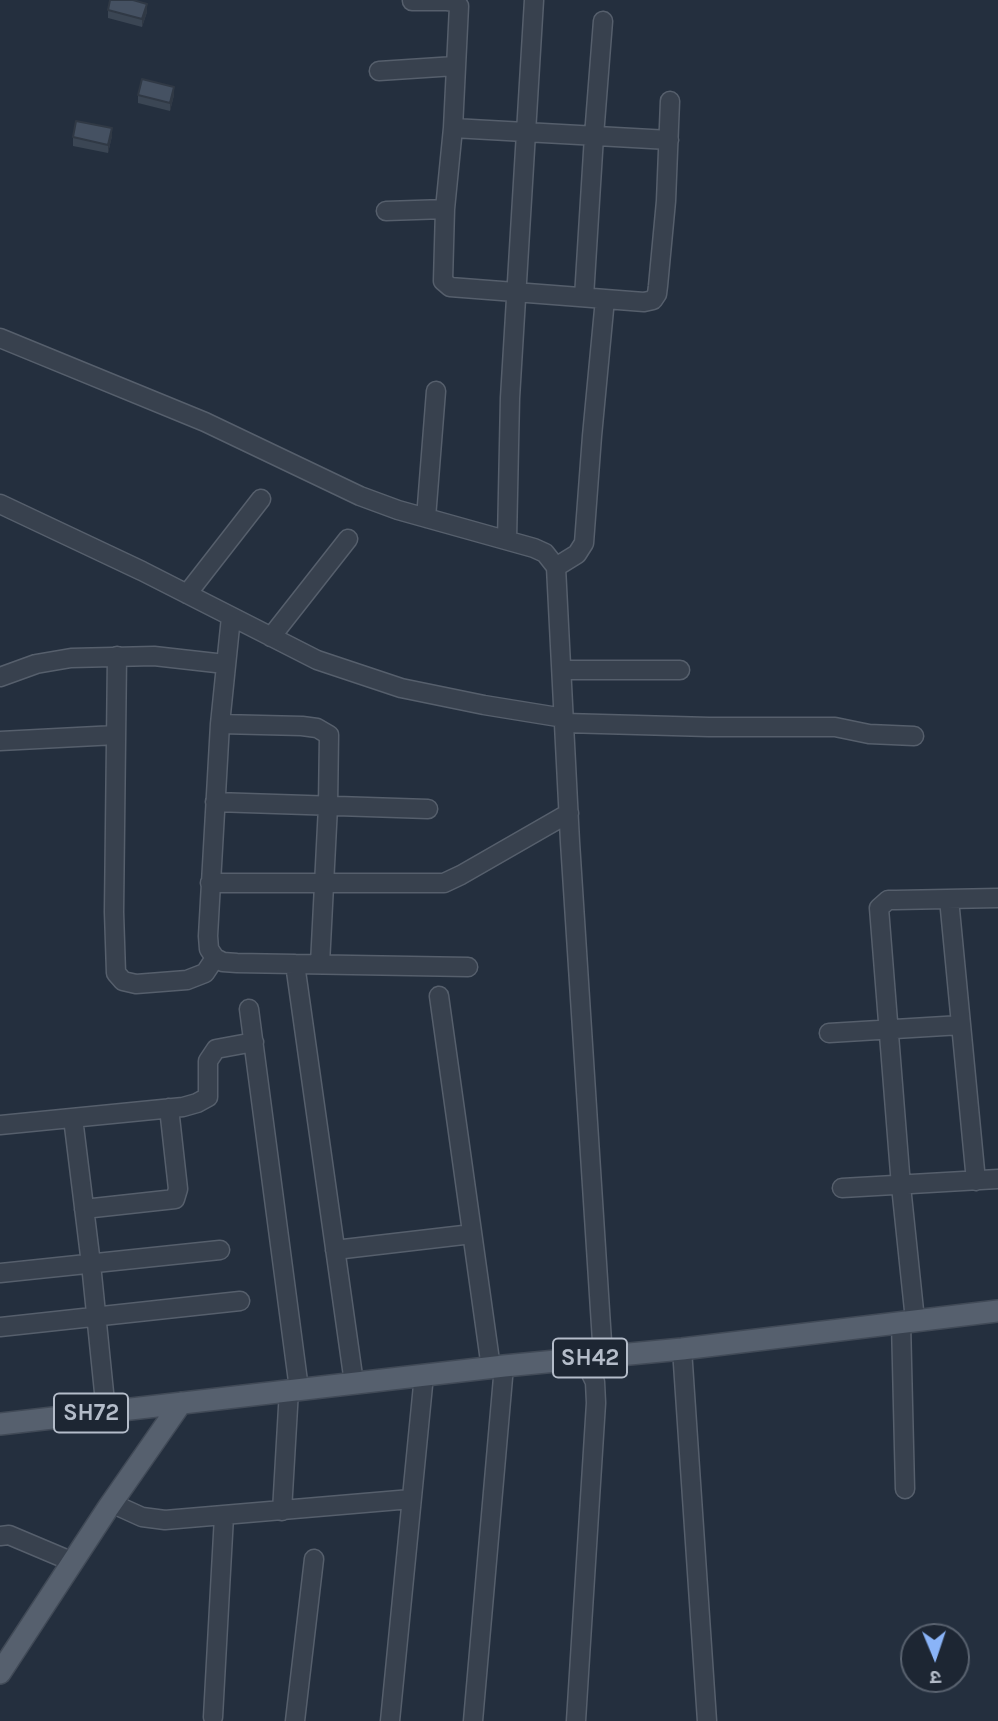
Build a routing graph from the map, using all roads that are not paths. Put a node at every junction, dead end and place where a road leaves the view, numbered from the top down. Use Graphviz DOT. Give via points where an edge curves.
graph roads {
  1 [pos="534,0"];
  2 [pos="412,1"];
  3 [pos="603,21"];
  4 [pos="455,66"];
  5 [pos="379,71"];
  6 [pos="670,101"];
  7 [pos="453,128"];
  8 [pos="526,132"];
  9 [pos="594,136"];
  10 [pos="669,139"];
  11 [pos="445,209"];
  12 [pos="386,211"];
  13 [pos="517,292"];
  14 [pos="584,297"];
  15 [pos="605,299"];
  16 [pos="0,338"];
  17 [pos="436,391"];
  18 [pos="261,499"];
  19 [pos="0,504"];
  20 [pos="426,518"];
  21 [pos="348,539"];
  22 [pos="507,540"];
  23 [pos="556,567"];
  24 [pos="187,594"];
  25 [pos="231,617"];
  26 [pos="271,637"];
  27 [pos="117,656"];
  28 [pos="225,664"];
  29 [pos="562,670"];
  30 [pos="680,670"];
  31 [pos="0,677"];
  32 [pos="565,720"];
  33 [pos="220,724"];
  34 [pos="116,735"];
  35 [pos="914,736"];
  36 [pos="0,741"];
  37 [pos="215,802"];
  38 [pos="328,806"];
  39 [pos="428,809"];
  40 [pos="569,813"];
  41 [pos="211,883"];
  42 [pos="325,883"];
  43 [pos="998,898"];
  44 [pos="949,899"];
  45 [pos="215,958"];
  46 [pos="295,964"];
  47 [pos="320,964"];
  48 [pos="468,967"];
  49 [pos="439,996"];
  50 [pos="249,1009"];
  51 [pos="961,1025"];
  52 [pos="889,1031"];
  53 [pos="829,1032"];
  54 [pos="254,1042"];
  55 [pos="169,1108"];
  56 [pos="73,1118"];
  57 [pos="0,1125"];
  58 [pos="998,1179"];
  59 [pos="976,1181"];
  60 [pos="901,1186"];
  61 [pos="842,1188"];
  62 [pos="84,1209"];
  63 [pos="472,1234"];
  64 [pos="220,1250"];
  65 [pos="335,1250"];
  66 [pos="91,1264"];
  67 [pos="0,1273"];
  68 [pos="240,1301"];
  69 [pos="998,1311"];
  70 [pos="97,1318"];
  71 [pos="908,1321"];
  72 [pos="0,1327"];
  73 [pos="682,1349"];
  74 [pos="594,1358"];
  75 [pos="498,1367"];
  76 [pos="424,1375"];
  77 [pos="354,1383"];
  78 [pos="294,1390"];
  79 [pos="181,1403"];
  80 [pos="106,1412"];
  81 [pos="0,1424"];
  82 [pos="905,1489"];
  83 [pos="411,1499"];
  84 [pos="111,1503"];
  85 [pos="282,1511"];
  86 [pos="224,1516"];
  87 [pos="0,1535"];
  88 [pos="314,1559"];
  89 [pos="72,1562"];
  90 [pos="0,1673"];
  91 [pos="213,1717"];
  92 [pos="295,1721"];
  93 [pos="390,1721"];
  94 [pos="473,1721"];
  95 [pos="576,1721"];
  96 [pos="707,1721"];
  1 -- 8 [label="street"];
  2 -- 4 [label="street" via="447,1 459,6"];
  3 -- 9 [label="street"];
  4 -- 5 [label="street"];
  4 -- 7 [label="street"];
  6 -- 10 [label="street"];
  7 -- 8 [label="street"];
  7 -- 11 [label="street"];
  8 -- 9 [label="street"];
  8 -- 13 [label="street"];
  9 -- 10 [label="street"];
  9 -- 14 [label="street"];
  10 -- 15 [label="street" via="657,294 644,302"];
  11 -- 12 [label="street"];
  11 -- 13 [label="street" via="445,285"];
  13 -- 14 [label="street"];
  13 -- 22 [label="street"];
  14 -- 15 [label="street"];
  15 -- 23 [label="street" via="584,543 577,554"];
  16 -- 20 [label="street" via="205,422 359,496"];
  17 -- 20 [label="street"];
  18 -- 24 [label="street"];
  19 -- 24 [label="street"];
  20 -- 22 [label="street"];
  21 -- 26 [label="street"];
  22 -- 23 [label="street" via="545,553"];
  23 -- 29 [label="street"];
  24 -- 25 [label="street"];
  25 -- 26 [label="street"];
  25 -- 28 [label="street"];
  26 -- 32 [label="street" via="317,660 401,688"];
  27 -- 28 [label="street"];
  27 -- 31 [label="street" via="49,661"];
  27 -- 34 [label="street"];
  28 -- 33 [label="street"];
  29 -- 30 [label="street"];
  29 -- 32 [label="street"];
  32 -- 35 [label="street" via="835,727"];
  32 -- 40 [label="street"];
  33 -- 37 [label="street"];
  33 -- 38 [label="street" via="325,731 330,743"];
  34 -- 36 [label="street"];
  34 -- 45 [label="street" via="116,973 123,981 136,984 187,980 205,973"];
  37 -- 38 [label="street"];
  37 -- 41 [label="street"];
  38 -- 39 [label="street"];
  38 -- 42 [label="street"];
  40 -- 42 [label="street" via="443,883"];
  40 -- 74 [label="street"];
  41 -- 42 [label="street"];
  41 -- 45 [label="street" via="208,936"];
  42 -- 47 [label="street"];
  43 -- 44 [label="street"];
  44 -- 51 [label="street"];
  44 -- 52 [label="street" via="888,900 879,908"];
  45 -- 46 [label="street"];
  46 -- 47 [label="street"];
  46 -- 65 [label="street"];
  47 -- 48 [label="street"];
  49 -- 63 [label="street"];
  50 -- 54 [label="street"];
  51 -- 52 [label="street"];
  51 -- 59 [label="street"];
  52 -- 53 [label="street"];
  52 -- 60 [label="street"];
  54 -- 55 [label="street" via="216,1049 208,1061 208,1097"];
  54 -- 78 [label="street"];
  55 -- 56 [label="street"];
  55 -- 62 [label="street" via="178,1189 175,1199"];
  56 -- 57 [label="street"];
  56 -- 62 [label="street"];
  58 -- 59 [label="street"];
  59 -- 60 [label="street"];
  60 -- 61 [label="street"];
  60 -- 71 [label="street"];
  62 -- 66 [label="street"];
  63 -- 65 [label="street"];
  63 -- 75 [label="street"];
  64 -- 66 [label="street"];
  65 -- 77 [label="street"];
  66 -- 67 [label="street"];
  66 -- 70 [label="street"];
  68 -- 70 [label="street"];
  69 -- 71 [label="main road, SH42"];
  70 -- 72 [label="street"];
  70 -- 80 [label="street"];
  71 -- 73 [label="main road, SH42"];
  71 -- 82 [label="street"];
  73 -- 74 [label="main road, SH42"];
  73 -- 96 [label="street"];
  74 -- 75 [label="main road, SH42"];
  74 -- 95 [label="street" via="596,1403"];
  75 -- 76 [label="main road, SH42"];
  75 -- 94 [label="street"];
  76 -- 77 [label="main road, SH42"];
  76 -- 83 [label="street"];
  77 -- 78 [label="main road, SH42"];
  78 -- 79 [label="main road, SH42"];
  78 -- 85 [label="street"];
  79 -- 80 [label="main road, SH72"];
  79 -- 84 [label="main road"];
  80 -- 81 [label="main road, SH72"];
  83 -- 85 [label="street"];
  83 -- 93 [label="street"];
  84 -- 86 [label="street" via="151,1520"];
  84 -- 89 [label="main road"];
  85 -- 86 [label="street"];
  86 -- 91 [label="street"];
  87 -- 89 [label="street"];
  88 -- 92 [label="street"];
  89 -- 90 [label="main road"];
}
